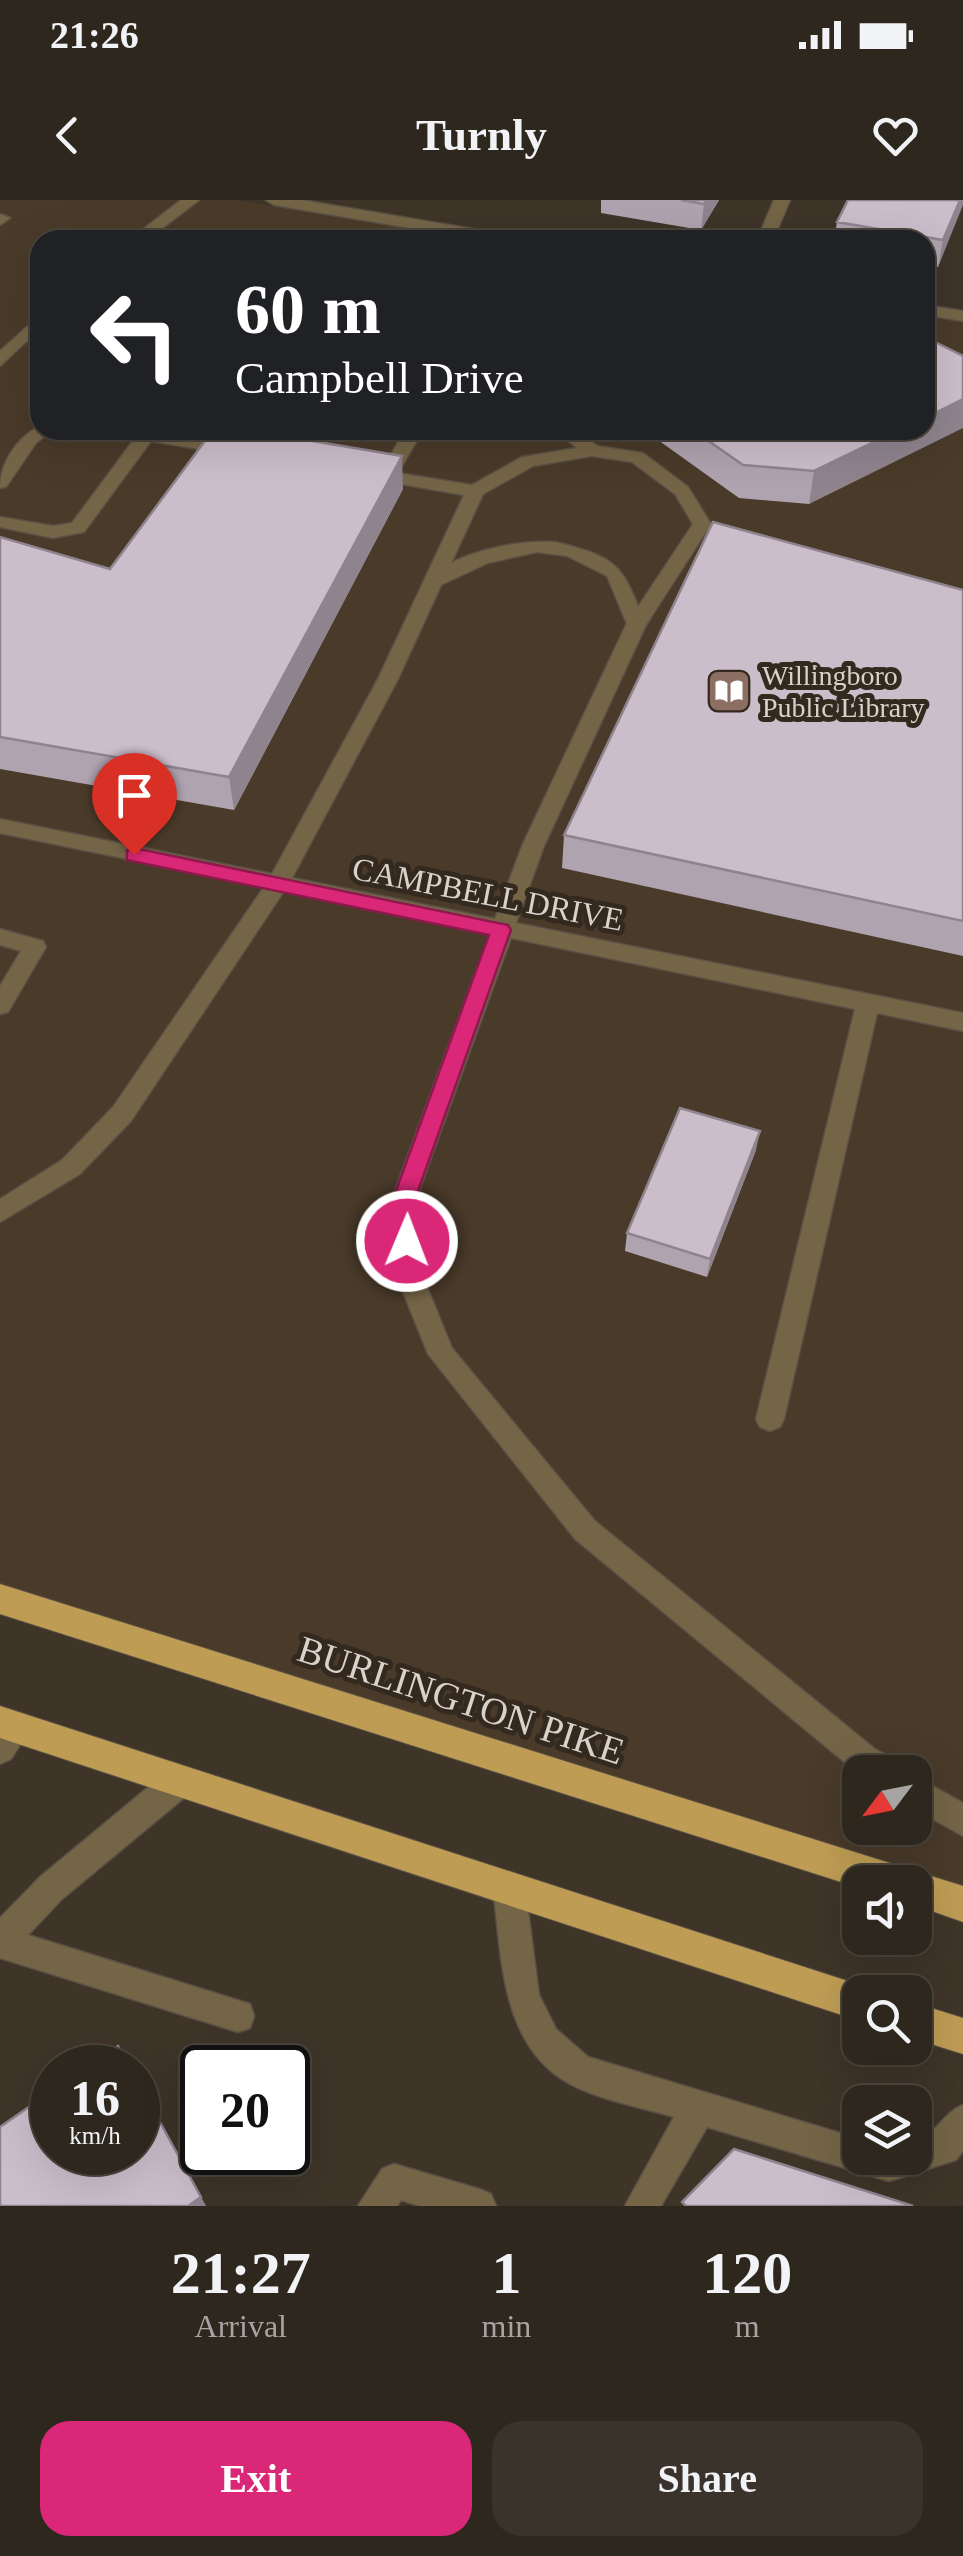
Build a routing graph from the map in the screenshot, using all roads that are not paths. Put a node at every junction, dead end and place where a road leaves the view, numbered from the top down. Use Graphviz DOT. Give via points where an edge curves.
graph roads {
  1 [pos="190,200"];
  2 [pos="274,200"];
  3 [pos="782,200"];
  4 [pos="150,230"];
  5 [pos="450,230"];
  6 [pos="770,230"];
  7 [pos="935,312"];
  8 [pos="963,316"];
  9 [pos="30,330"];
  10 [pos="0,360"];
  11 [pos="30,439"];
  12 [pos="143,440"];
  13 [pos="208,440"];
  14 [pos="300,440"];
  15 [pos="408,440"];
  16 [pos="578,440"];
  17 [pos="592,451"];
  18 [pos="348,470"];
  19 [pos="386,477"];
  20 [pos="0,483"];
  21 [pos="475,491"];
  22 [pos="0,522"];
  23 [pos="432,583"];
  24 [pos="636,626"];
  25 [pos="0,826"];
  26 [pos="277,885"];
  27 [pos="500,930"];
  28 [pos="0,937"];
  29 [pos="868,1004"];
  30 [pos="0,1006"];
  31 [pos="963,1022"];
  32 [pos="0,1212"];
  33 [pos="770,1419"];
  34 [pos="0,1599"];
  35 [pos="5,1733"];
  36 [pos="865,1755"];
  37 [pos="180,1781"];
  38 [pos="932,1802"];
  39 [pos="963,1821"];
  40 [pos="842,1865"];
  41 [pos="509,1888"];
  42 [pos="932,1894"];
  43 [pos="963,1904"];
  44 [pos="0,1942"];
  45 [pos="842,1997"];
  46 [pos="238,2016"];
  47 [pos="932,2026"];
  48 [pos="963,2036"];
  49 [pos="698,2109"];
  50 [pos="963,2122"];
  51 [pos="842,2150"];
  52 [pos="932,2151"];
  53 [pos="375,2206"];
  54 [pos="479,2206"];
  55 [pos="642,2206"];
  1 -- 4 [label="street"];
  2 -- 5 [label="street"];
  3 -- 6 [label="street"];
  7 -- 8 [label="street"];
  9 -- 10 [label="street"];
  11 -- 20 [label="street"];
  12 -- 22 [label="street" via="78,528 52,532"];
  13 -- 14 [label="street" via="283,459"];
  15 -- 19 [label="street"];
  16 -- 17 [label="street"];
  17 -- 21 [label="street" via="528,461"];
  17 -- 24 [label="street" via="637,457 682,490 702,524"];
  18 -- 19 [label="street"];
  19 -- 21 [label="street"];
  21 -- 23 [label="street"];
  23 -- 24 [label="street" via="510,549 570,550 615,572"];
  23 -- 26 [label="street" via="388,680"];
  24 -- 27 [label="street" via="567,766"];
  25 -- 26 [label="street, CAMPBELL DRIVE"];
  26 -- 27 [label="street, CAMPBELL DRIVE"];
  26 -- 32 [label="street" via="122,1114 71,1167"];
  27 -- 29 [label="street, CAMPBELL DRIVE"];
  27 -- 36 [label="street" via="408,1188 414,1287 442,1354 585,1530"];
  28 -- 30 [label="street" via="34,947"];
  29 -- 31 [label="street, CAMPBELL DRIVE"];
  29 -- 33 [label="street"];
  34 -- 40 [label="highway, BURLINGTON PIKE"];
  35 -- 37 [label="highway"];
  37 -- 41 [label="highway"];
  37 -- 44 [label="street" via="52,1888"];
  38 -- 39 [label="street"];
  41 -- 45 [label="highway"];
  41 -- 49 [label="street" via="522,1996 544,2041 578,2071"];
  42 -- 43 [label="highway"];
  44 -- 46 [label="street"];
  47 -- 48 [label="highway"];
  49 -- 51 [label="street"];
  49 -- 55 [label="street"];
  50 -- 52 [label="street" via="944,2148"];
  53 -- 54 [label="street" via="394,2181"];
}
